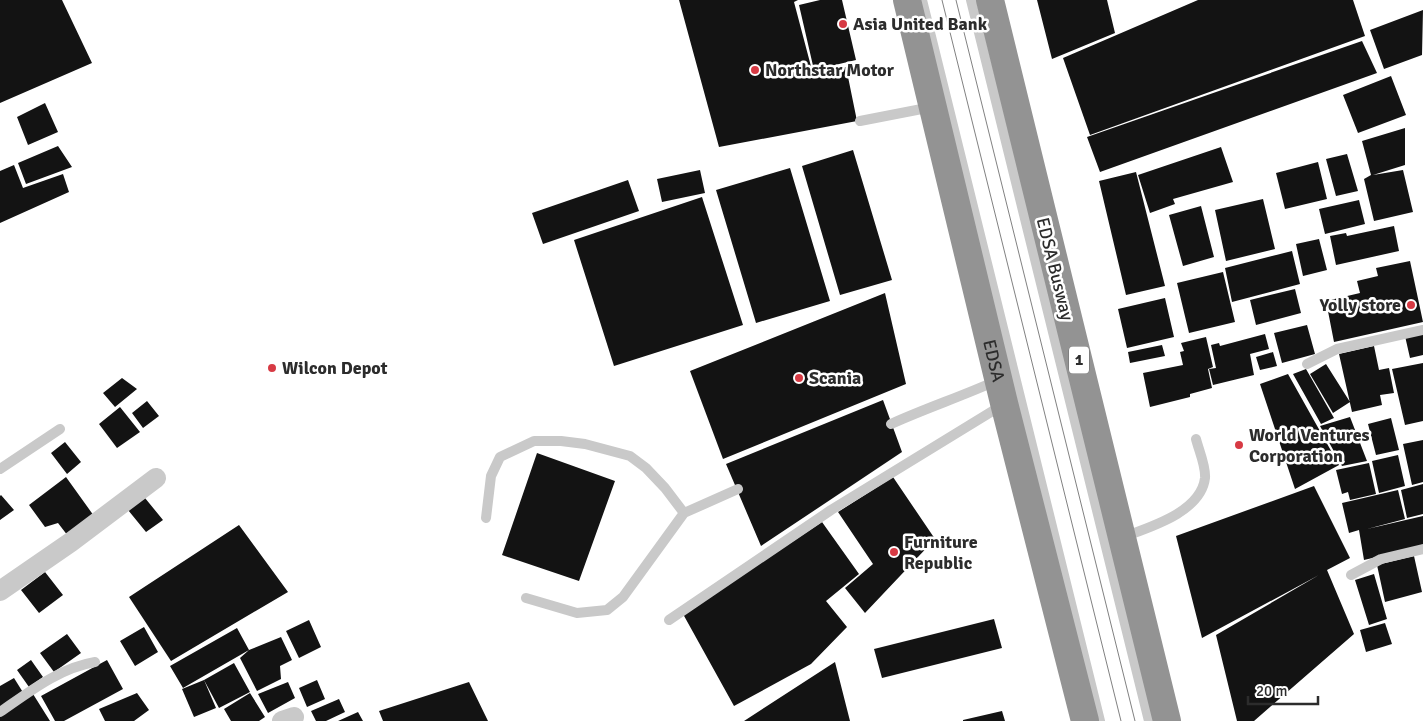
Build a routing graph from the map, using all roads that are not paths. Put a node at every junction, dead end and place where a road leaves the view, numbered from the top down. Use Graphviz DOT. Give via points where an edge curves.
graph roads {
  1 [pos="907,0"];
  2 [pos="922,0"];
  3 [pos="971,0"];
  4 [pos="990,0"];
  5 [pos="933,107"];
  6 [pos="860,121"];
  7 [pos="1423,330"];
  8 [pos="1307,364"];
  9 [pos="1002,391"];
  10 [pos="891,424"];
  11 [pos="60,429"];
  12 [pos="1196,440"];
  13 [pos="0,469"];
  14 [pos="156,478"];
  15 [pos="738,489"];
  16 [pos="684,513"];
  17 [pos="486,518"];
  18 [pos="1122,538"];
  19 [pos="1423,549"];
  20 [pos="1351,575"];
  21 [pos="0,591"];
  22 [pos="526,598"];
  23 [pos="669,620"];
  24 [pos="95,662"];
  25 [pos="0,712"];
  26 [pos="1085,721"];
  27 [pos="1100,721"];
  28 [pos="1149,721"];
  29 [pos="1167,721"];
  1 -- 5 [label="highway, EDSA"];
  2 -- 27 [label="lane"];
  3 -- 28 [label="lane, EDSA Busway"];
  4 -- 18 [label="highway, 1"];
  5 -- 6 [label="lane"];
  5 -- 9 [label="highway, EDSA"];
  7 -- 8 [label="lane" via="1336,349"];
  9 -- 10 [label="lane" via="962,396"];
  9 -- 23 [label="lane"];
  9 -- 26 [label="highway, EDSA"];
  11 -- 13 [label="lane"];
  12 -- 18 [label="lane" via="1205,476 1202,488 1172,518"];
  14 -- 21 [label="street"];
  15 -- 16 [label="lane"];
  16 -- 17 [label="lane" via="665,488 630,456 585,444 534,441 500,457 491,476"];
  16 -- 22 [label="lane" via="623,597 607,610 577,613"];
  18 -- 29 [label="highway, 1"];
  19 -- 20 [label="lane" via="1381,559"];
  24 -- 25 [label="lane" via="78,665 54,677"];
}
